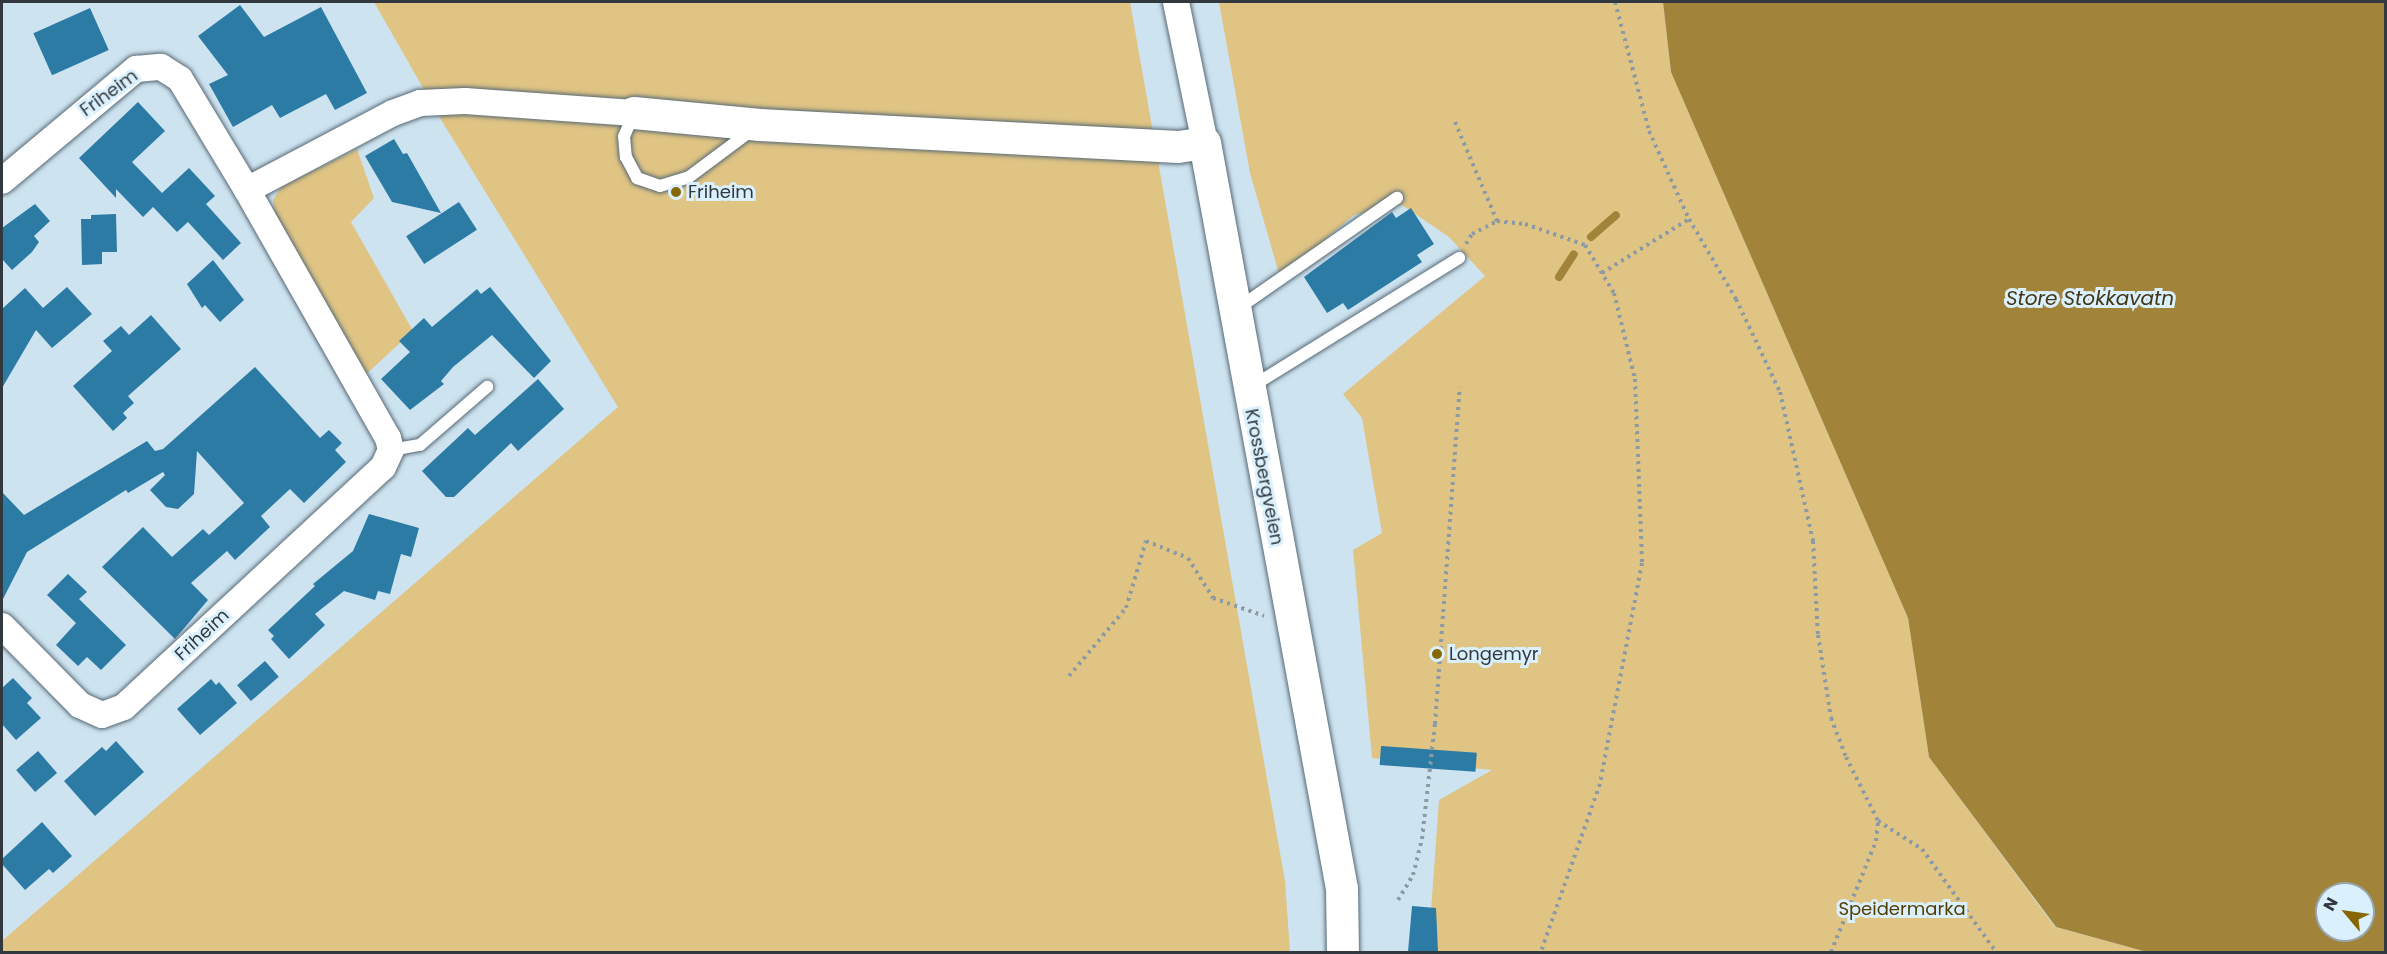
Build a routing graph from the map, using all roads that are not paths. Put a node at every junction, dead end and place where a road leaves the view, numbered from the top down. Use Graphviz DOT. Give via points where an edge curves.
graph roads {
  1 [pos="1176,2"];
  2 [pos="634,113"];
  3 [pos="760,125"];
  4 [pos="1204,143"];
  5 [pos="2,181"];
  6 [pos="248,190"];
  7 [pos="1397,198"];
  8 [pos="1459,258"];
  9 [pos="1236,310"];
  10 [pos="487,387"];
  11 [pos="1248,389"];
  12 [pos="391,450"];
  13 [pos="2,626"];
  14 [pos="1343,952"];
  1 -- 4 [label="street, Krossbergveien"];
  2 -- 3 [label="street"];
  2 -- 3 [label="lane" via="624,136 626,157 637,178 660,186 689,177"];
  2 -- 6 [label="street" via="465,101 420,103 393,113"];
  3 -- 4 [label="street" via="1178,147"];
  4 -- 9 [label="street, Krossbergveien"];
  5 -- 6 [label="street, Friheim" via="135,69 161,67 180,79"];
  6 -- 12 [label="street, Friheim" via="388,438"];
  7 -- 9 [label="lane"];
  8 -- 11 [label="lane"];
  9 -- 11 [label="street, Krossbergveien"];
  10 -- 12 [label="lane" via="420,445"];
  11 -- 14 [label="street, Krossbergveien" via="1342,890"];
  12 -- 13 [label="street, Friheim" via="383,467 124,707 102,715 80,705"];
}
